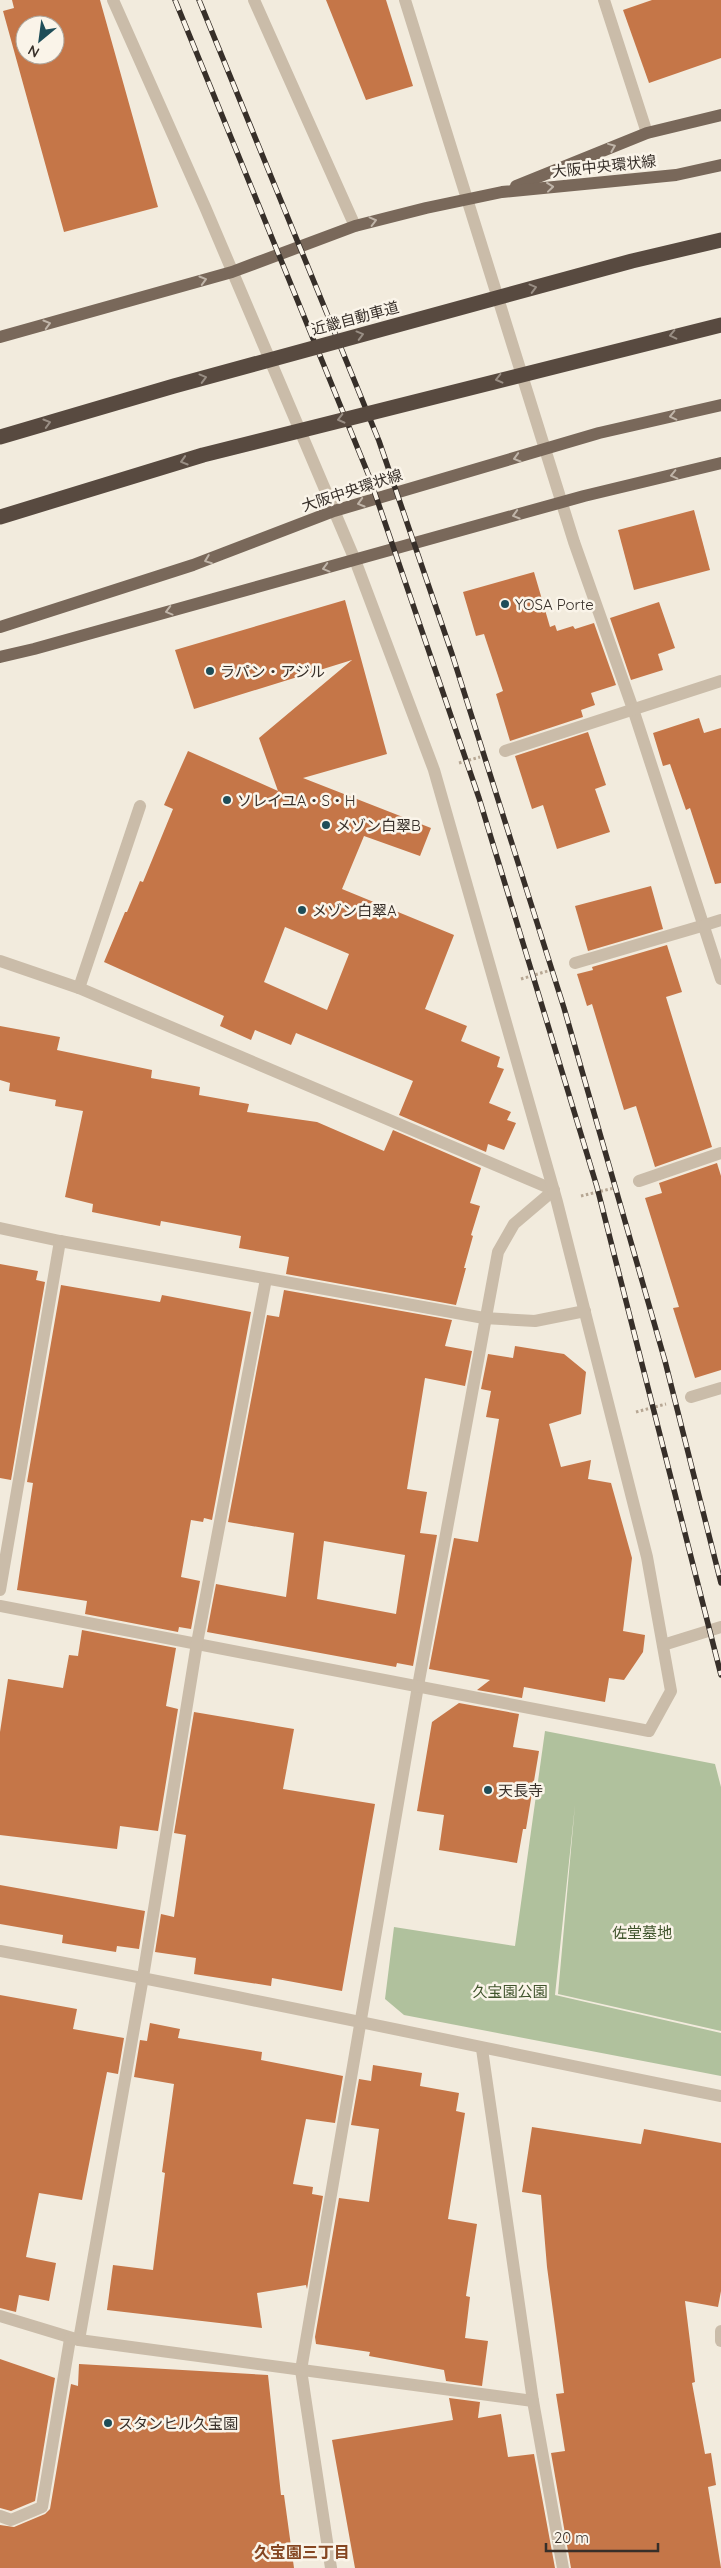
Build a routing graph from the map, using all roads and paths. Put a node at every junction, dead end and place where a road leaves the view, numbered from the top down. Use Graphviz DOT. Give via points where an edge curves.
graph roads {
  1 [pos="113,0"];
  2 [pos="254,0"];
  3 [pos="405,0"];
  4 [pos="604,0"];
  5 [pos="721,116"];
  6 [pos="647,133"];
  7 [pos="721,165"];
  8 [pos="502,192"];
  9 [pos="467,199"];
  10 [pos="355,226"];
  11 [pos="721,240"];
  12 [pos="232,272"];
  13 [pos="721,325"];
  14 [pos="0,337"];
  15 [pos="721,405"];
  16 [pos="0,437"];
  17 [pos="546,450"];
  18 [pos="721,463"];
  19 [pos="562,503"];
  20 [pos="334,511"];
  21 [pos="0,517"];
  22 [pos="355,560"];
  23 [pos="0,627"];
  24 [pos="0,657"];
  25 [pos="721,681"];
  26 [pos="633,709"];
  27 [pos="505,751"];
  28 [pos="140,806"];
  29 [pos="721,920"];
  30 [pos="705,925"];
  31 [pos="0,961"];
  32 [pos="576,963"];
  33 [pos="721,978"];
  34 [pos="79,988"];
  35 [pos="721,1153"];
  36 [pos="638,1181"];
  37 [pos="554,1190"];
  38 [pos="0,1228"];
  39 [pos="60,1241"];
  40 [pos="266,1279"];
  41 [pos="585,1311"];
  42 [pos="484,1318"];
  43 [pos="721,1388"];
  44 [pos="691,1397"];
  45 [pos="0,1590"];
  46 [pos="0,1606"];
  47 [pos="721,1627"];
  48 [pos="196,1643"];
  49 [pos="663,1645"];
  50 [pos="418,1686"];
  51 [pos="0,1951"];
  52 [pos="143,1977"];
  53 [pos="362,2023"];
  54 [pos="482,2049"];
  55 [pos="721,2096"];
  56 [pos="0,2316"];
  57 [pos="721,2331"];
  58 [pos="74,2340"];
  59 [pos="721,2341"];
  60 [pos="301,2370"];
  61 [pos="532,2401"];
  62 [pos="0,2516"];
  63 [pos="331,2568"];
  64 [pos="563,2568"];
  1 -- 12 [label="street"];
  2 -- 10 [label="street"];
  3 -- 9 [label="street"];
  4 -- 6 [label="street"];
  5 -- 6 [label="main road"];
  8 -- 6 [label="main road, one-way"];
  8 -- 7 [label="main road, 大阪中央環状線, one-way" via="676,175"];
  8 -- 9 [label="main road, 大阪中央環状線"];
  10 -- 9 [label="main road, 大阪中央環状線, one-way"];
  9 -- 17 [label="street"];
  10 -- 12 [label="main road, 大阪中央環状線"];
  16 -- 11 [label="highway, 近畿自動車道, one-way, bridge" via="174,386 632,261"];
  14 -- 12 [label="main road, 大阪中央環状線, one-way"];
  12 -- 20 [label="street"];
  13 -- 21 [label="highway, one-way, bridge" via="203,455"];
  15 -- 17 [label="main road, 大阪中央環状線, one-way" via="599,433"];
  17 -- 19 [label="street"];
  17 -- 20 [label="main road, 大阪中央環状線, one-way"];
  18 -- 19 [label="main road, one-way"];
  19 -- 22 [label="main road, one-way"];
  19 -- 26 [label="street"];
  20 -- 22 [label="street"];
  20 -- 23 [label="main road, 大阪中央環状線, one-way" via="193,566"];
  22 -- 24 [label="main road, one-way"];
  22 -- 37 [label="street" via="434,770"];
  25 -- 26 [label="street"];
  26 -- 27 [label="street"];
  26 -- 30 [label="street"];
  28 -- 34 [label="street"];
  29 -- 30 [label="street"];
  30 -- 32 [label="street"];
  30 -- 33 [label="street"];
  31 -- 34 [label="street"];
  34 -- 37 [label="street"];
  35 -- 36 [label="street"];
  37 -- 41 [label="street"];
  37 -- 42 [label="street" via="514,1224 498,1252"];
  38 -- 39 [label="street"];
  39 -- 40 [label="street"];
  39 -- 45 [label="street"];
  40 -- 42 [label="street"];
  40 -- 48 [label="street"];
  41 -- 42 [label="street" via="535,1321"];
  41 -- 49 [label="street" via="647,1557"];
  42 -- 50 [label="street"];
  43 -- 44 [label="street"];
  46 -- 48 [label="street"];
  47 -- 49 [label="street"];
  48 -- 50 [label="street"];
  48 -- 52 [label="street"];
  49 -- 50 [label="street" via="671,1690 649,1731"];
  50 -- 53 [label="street"];
  51 -- 52 [label="street"];
  52 -- 53 [label="street"];
  52 -- 58 [label="street"];
  53 -- 54 [label="street"];
  53 -- 60 [label="street"];
  54 -- 55 [label="street"];
  54 -- 61 [label="street"];
  56 -- 58 [label="street"];
  57 -- 59 [label="street"];
  58 -- 60 [label="street"];
  58 -- 62 [label="street" via="42,2508 11,2520"];
  60 -- 61 [label="street"];
  60 -- 63 [label="street"];
  61 -- 64 [label="street"];
}
